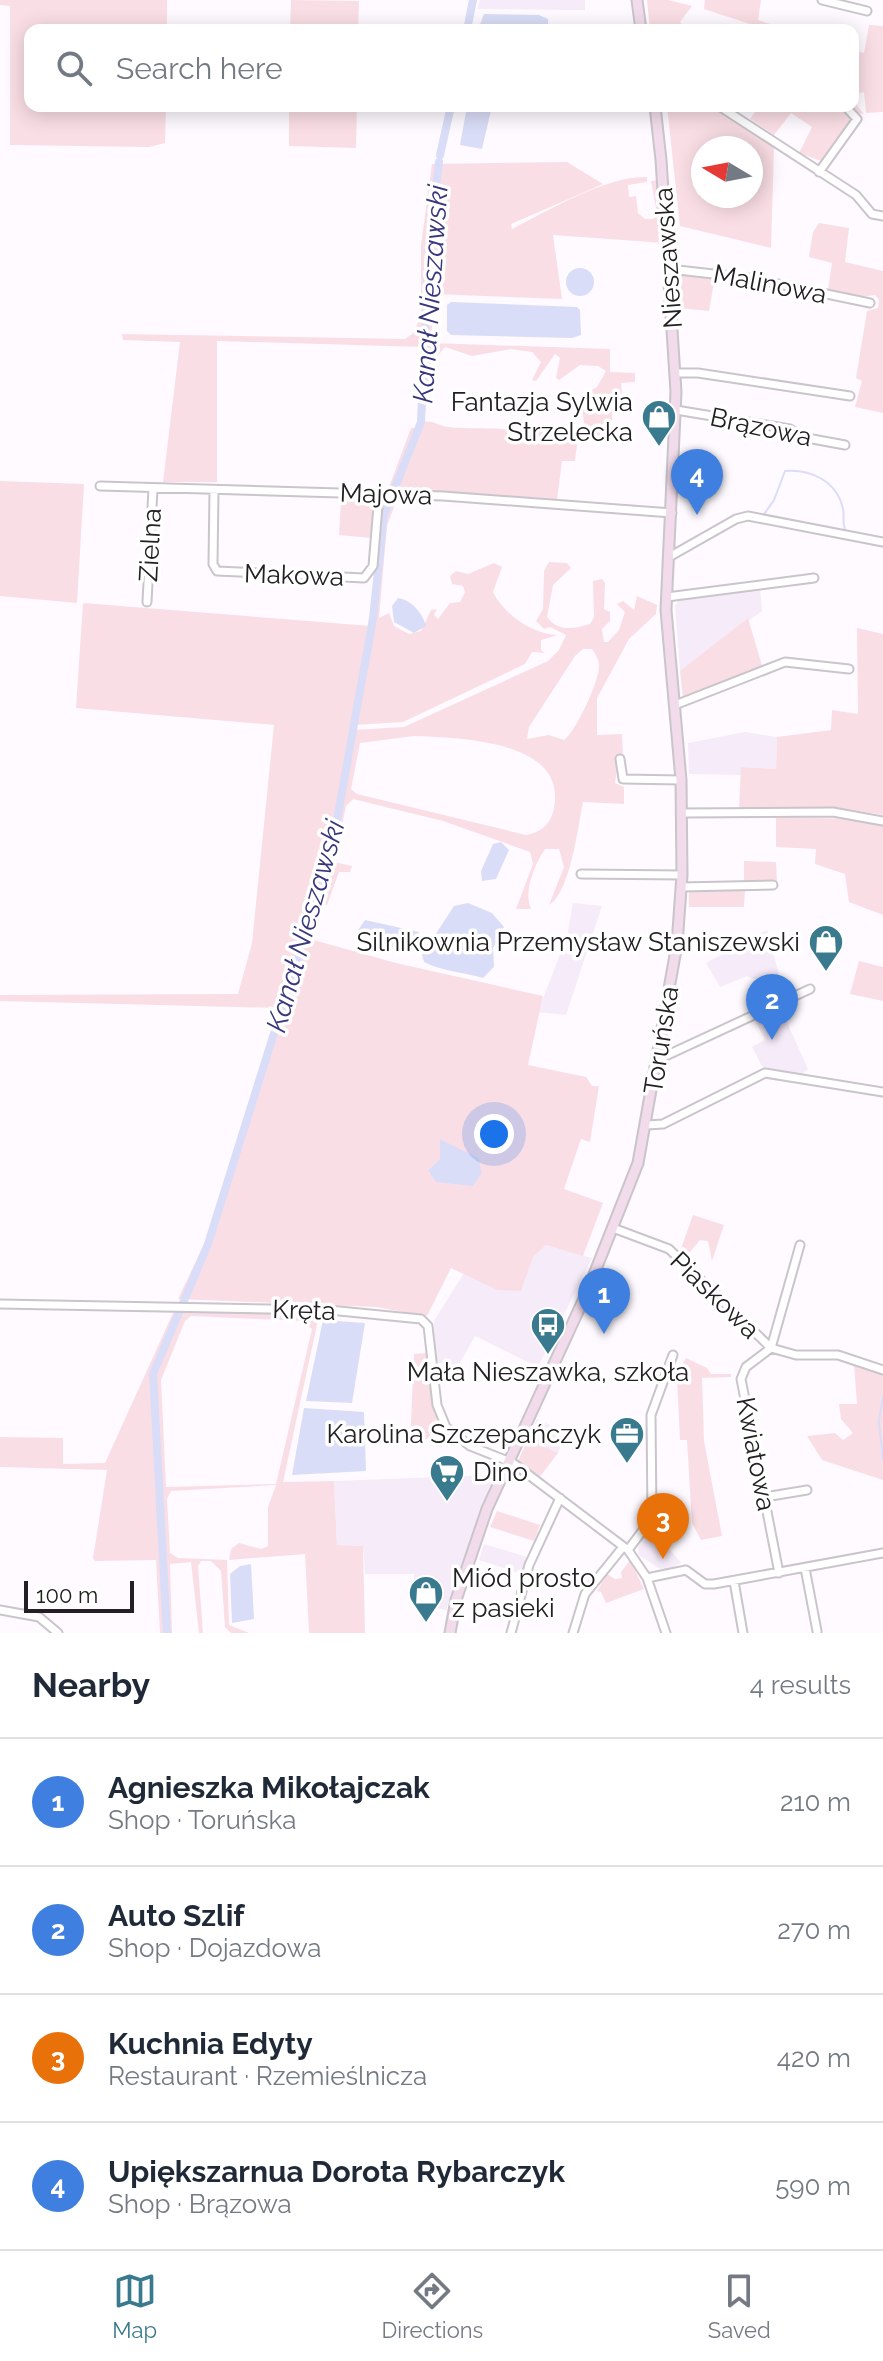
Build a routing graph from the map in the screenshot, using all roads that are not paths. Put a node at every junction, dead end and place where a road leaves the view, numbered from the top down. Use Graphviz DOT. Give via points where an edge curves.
graph roads {
  1 [pos="637,0"];
  2 [pos="822,0"];
  3 [pos="867,11"];
  4 [pos="640,24"];
  5 [pos="656,112"];
  6 [pos="728,112"];
  7 [pos="852,112"];
  8 [pos="819,172"];
  9 [pos="883,216"];
  10 [pos="669,269"];
  11 [pos="870,303"];
  12 [pos="675,373"];
  13 [pos="850,396"];
  14 [pos="676,410"];
  15 [pos="845,445"];
  16 [pos="100,486"];
  17 [pos="153,489"];
  18 [pos="214,491"];
  19 [pos="383,494"];
  20 [pos="672,513"];
  21 [pos="883,542"];
  22 [pos="669,557"];
  23 [pos="814,578"];
  24 [pos="667,597"];
  25 [pos="147,602"];
  26 [pos="849,669"];
  27 [pos="675,705"];
  28 [pos="620,759"];
  29 [pos="681,780"];
  30 [pos="682,813"];
  31 [pos="883,821"];
  32 [pos="581,874"];
  33 [pos="682,875"];
  34 [pos="773,885"];
  35 [pos="681,887"];
  36 [pos="810,989"];
  37 [pos="659,1059"];
  38 [pos="883,1092"];
  39 [pos="647,1125"];
  40 [pos="613,1228"];
  41 [pos="800,1245"];
  42 [pos="0,1304"];
  43 [pos="771,1348"];
  44 [pos="673,1355"];
  45 [pos="883,1370"];
  46 [pos="509,1460"];
  47 [pos="807,1490"];
  48 [pos="765,1497"];
  49 [pos="560,1498"];
  50 [pos="626,1548"];
  51 [pos="883,1553"];
  52 [pos="805,1568"];
  53 [pos="779,1573"];
  54 [pos="647,1578"];
  55 [pos="734,1581"];
  56 [pos="0,1610"];
  57 [pos="817,1631"];
  58 [pos="58,1633"];
  59 [pos="450,1633"];
  60 [pos="511,1633"];
  61 [pos="573,1633"];
  62 [pos="666,1633"];
  63 [pos="743,1633"];
  1 -- 4 [label="main road"];
  2 -- 3 [label="street"];
  5 -- 10 [label="main road, Nieszawska"];
  6 -- 8 [label="street"];
  7 -- 8 [label="street" via="856,122"];
  8 -- 9 [label="street" via="856,195 872,214"];
  10 -- 11 [label="street, Malinowa" via="749,278"];
  10 -- 12 [label="main road, Nieszawska"];
  12 -- 13 [label="street"];
  12 -- 14 [label="main road, Nieszawska"];
  14 -- 15 [label="street, Brązowa" via="790,429"];
  14 -- 20 [label="main road, Toruńska"];
  16 -- 17 [label="street, Majowa"];
  17 -- 18 [label="street, Majowa"];
  17 -- 25 [label="street, Zielna"];
  18 -- 19 [label="street, Majowa"];
  18 -- 19 [label="street, Makowa" via="217,571 364,578 373,566"];
  19 -- 20 [label="street, Majowa"];
  20 -- 22 [label="main road, Toruńska"];
  21 -- 22 [label="street" via="760,518 736,519"];
  22 -- 24 [label="main road, Toruńska"];
  23 -- 24 [label="street"];
  24 -- 27 [label="main road, Toruńska"];
  26 -- 27 [label="street" via="785,662"];
  27 -- 29 [label="main road, Toruńska"];
  28 -- 29 [label="street" via="623,779"];
  29 -- 30 [label="main road, Toruńska"];
  30 -- 31 [label="street" via="854,814"];
  30 -- 33 [label="main road, Toruńska"];
  32 -- 33 [label="street"];
  33 -- 35 [label="main road, Toruńska"];
  34 -- 35 [label="street"];
  35 -- 37 [label="main road, Toruńska"];
  36 -- 37 [label="street"];
  37 -- 39 [label="main road, Toruńska"];
  38 -- 39 [label="street" via="765,1073 663,1124"];
  39 -- 40 [label="main road, Toruńska"];
  40 -- 43 [label="street, Piaskowa" via="669,1249"];
  40 -- 46 [label="main road, Toruńska"];
  41 -- 43 [label="street, Piaskowa"];
  42 -- 46 [label="street, Kręta" via="367,1312 421,1319 428,1326 437,1405 446,1427 470,1446"];
  43 -- 45 [label="street, Piaskowa" via="796,1355 838,1355"];
  43 -- 48 [label="street, Kwiatowa" via="746,1367 741,1379"];
  44 -- 50 [label="street" via="651,1415 652,1518"];
  46 -- 49 [label="street"];
  46 -- 59 [label="main road, Toruńska" via="481,1524"];
  47 -- 48 [label="street"];
  48 -- 53 [label="street, Kwiatowa"];
  49 -- 50 [label="street"];
  49 -- 60 [label="street" via="536,1545"];
  50 -- 54 [label="street"];
  50 -- 61 [label="street" via="585,1594"];
  51 -- 52 [label="street"];
  52 -- 53 [label="street"];
  52 -- 57 [label="street"];
  53 -- 55 [label="street"];
  54 -- 55 [label="street" via="682,1570 707,1585"];
  54 -- 62 [label="street"];
  55 -- 63 [label="street"];
  56 -- 58 [label="street" via="39,1617"];
}
